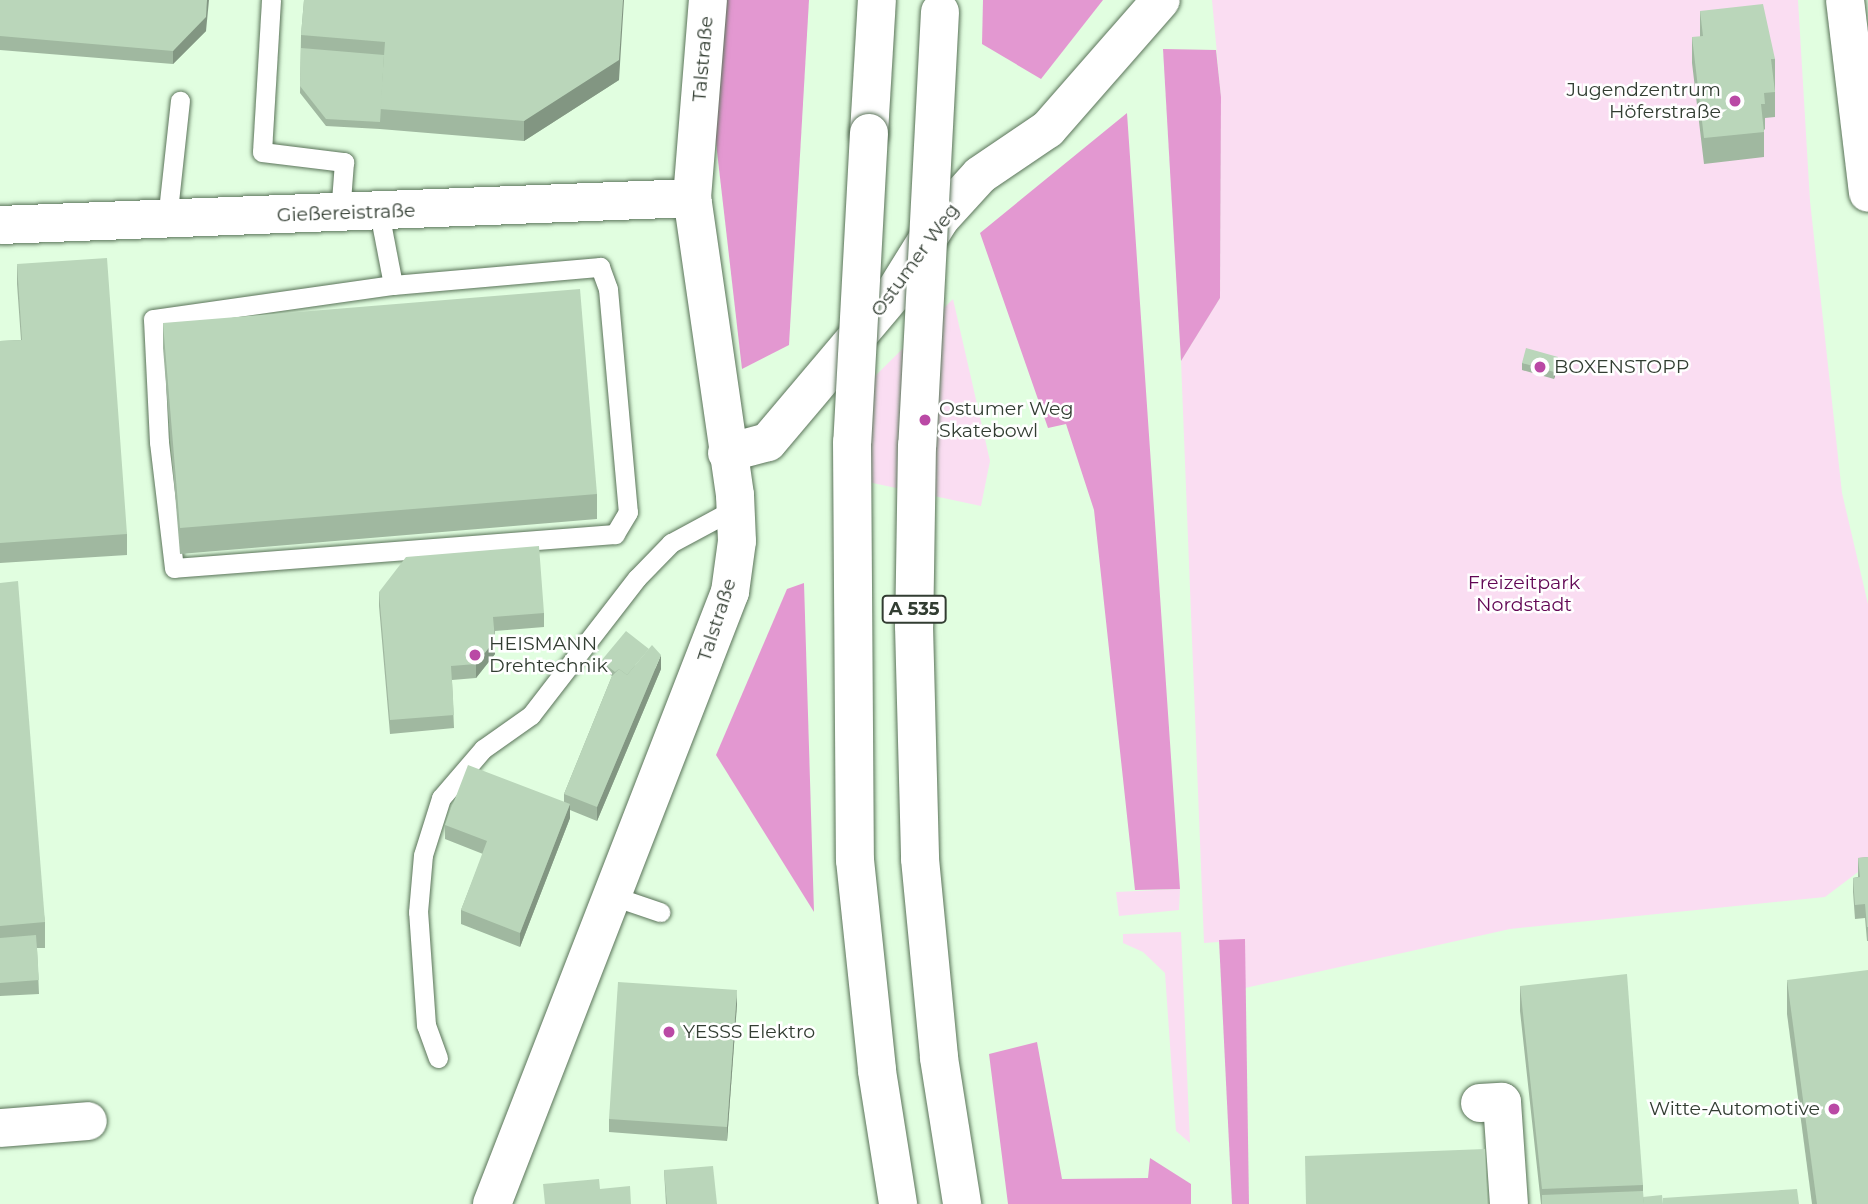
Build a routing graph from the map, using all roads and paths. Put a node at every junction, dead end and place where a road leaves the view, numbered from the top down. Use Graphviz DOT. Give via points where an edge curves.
graph roads {
  1 [pos="271,0"];
  2 [pos="708,0"];
  3 [pos="877,0"];
  4 [pos="1161,0"];
  5 [pos="1845,0"];
  6 [pos="940,6"];
  7 [pos="180,101"];
  8 [pos="1868,193"];
  9 [pos="692,198"];
  10 [pos="379,212"];
  11 [pos="340,214"];
  12 [pos="167,220"];
  13 [pos="0,225"];
  14 [pos="393,285"];
  15 [pos="727,453"];
  16 [pos="736,508"];
  17 [pos="613,895"];
  18 [pos="660,912"];
  19 [pos="438,1058"];
  20 [pos="1480,1103"];
  21 [pos="88,1121"];
  22 [pos="0,1128"];
  23 [pos="492,1204"];
  24 [pos="898,1204"];
  25 [pos="962,1204"];
  26 [pos="1509,1204"];
  1 -- 11 [label="lane" via="262,152 344,162"];
  2 -- 9 [label="main road, Talstraße"];
  3 -- 24 [label="main road, bridge" via="852,442 855,860 877,1071"];
  4 -- 15 [label="main road, Ostumer Weg" via="1048,129 980,175 940,219 894,293 768,442"];
  5 -- 8 [label="main road"];
  6 -- 25 [label="main road, A 535, bridge" via="917,445 914,626 919,859 939,1058"];
  7 -- 12 [label="lane"];
  9 -- 10 [label="main road, Gießereistraße"];
  9 -- 15 [label="main road, Talstraße"];
  10 -- 11 [label="main road, Gießereistraße"];
  10 -- 14 [label="lane"];
  11 -- 12 [label="main road, Gießereistraße"];
  12 -- 13 [label="main road, Gießereistraße"];
  14 -- 14 [label="lane" via="600,267 608,289 628,512 615,534 174,568 159,442 153,319"];
  15 -- 16 [label="main road, Talstraße"];
  16 -- 17 [label="main road, Talstraße" via="730,592"];
  16 -- 19 [label="lane" via="671,543 531,715 483,749 441,799 423,855 418,912 426,1025"];
  17 -- 18 [label="lane"];
  17 -- 23 [label="main road, Talstraße"];
  20 -- 26 [label="main road" via="1502,1102"];
  21 -- 22 [label="main road"];
}
